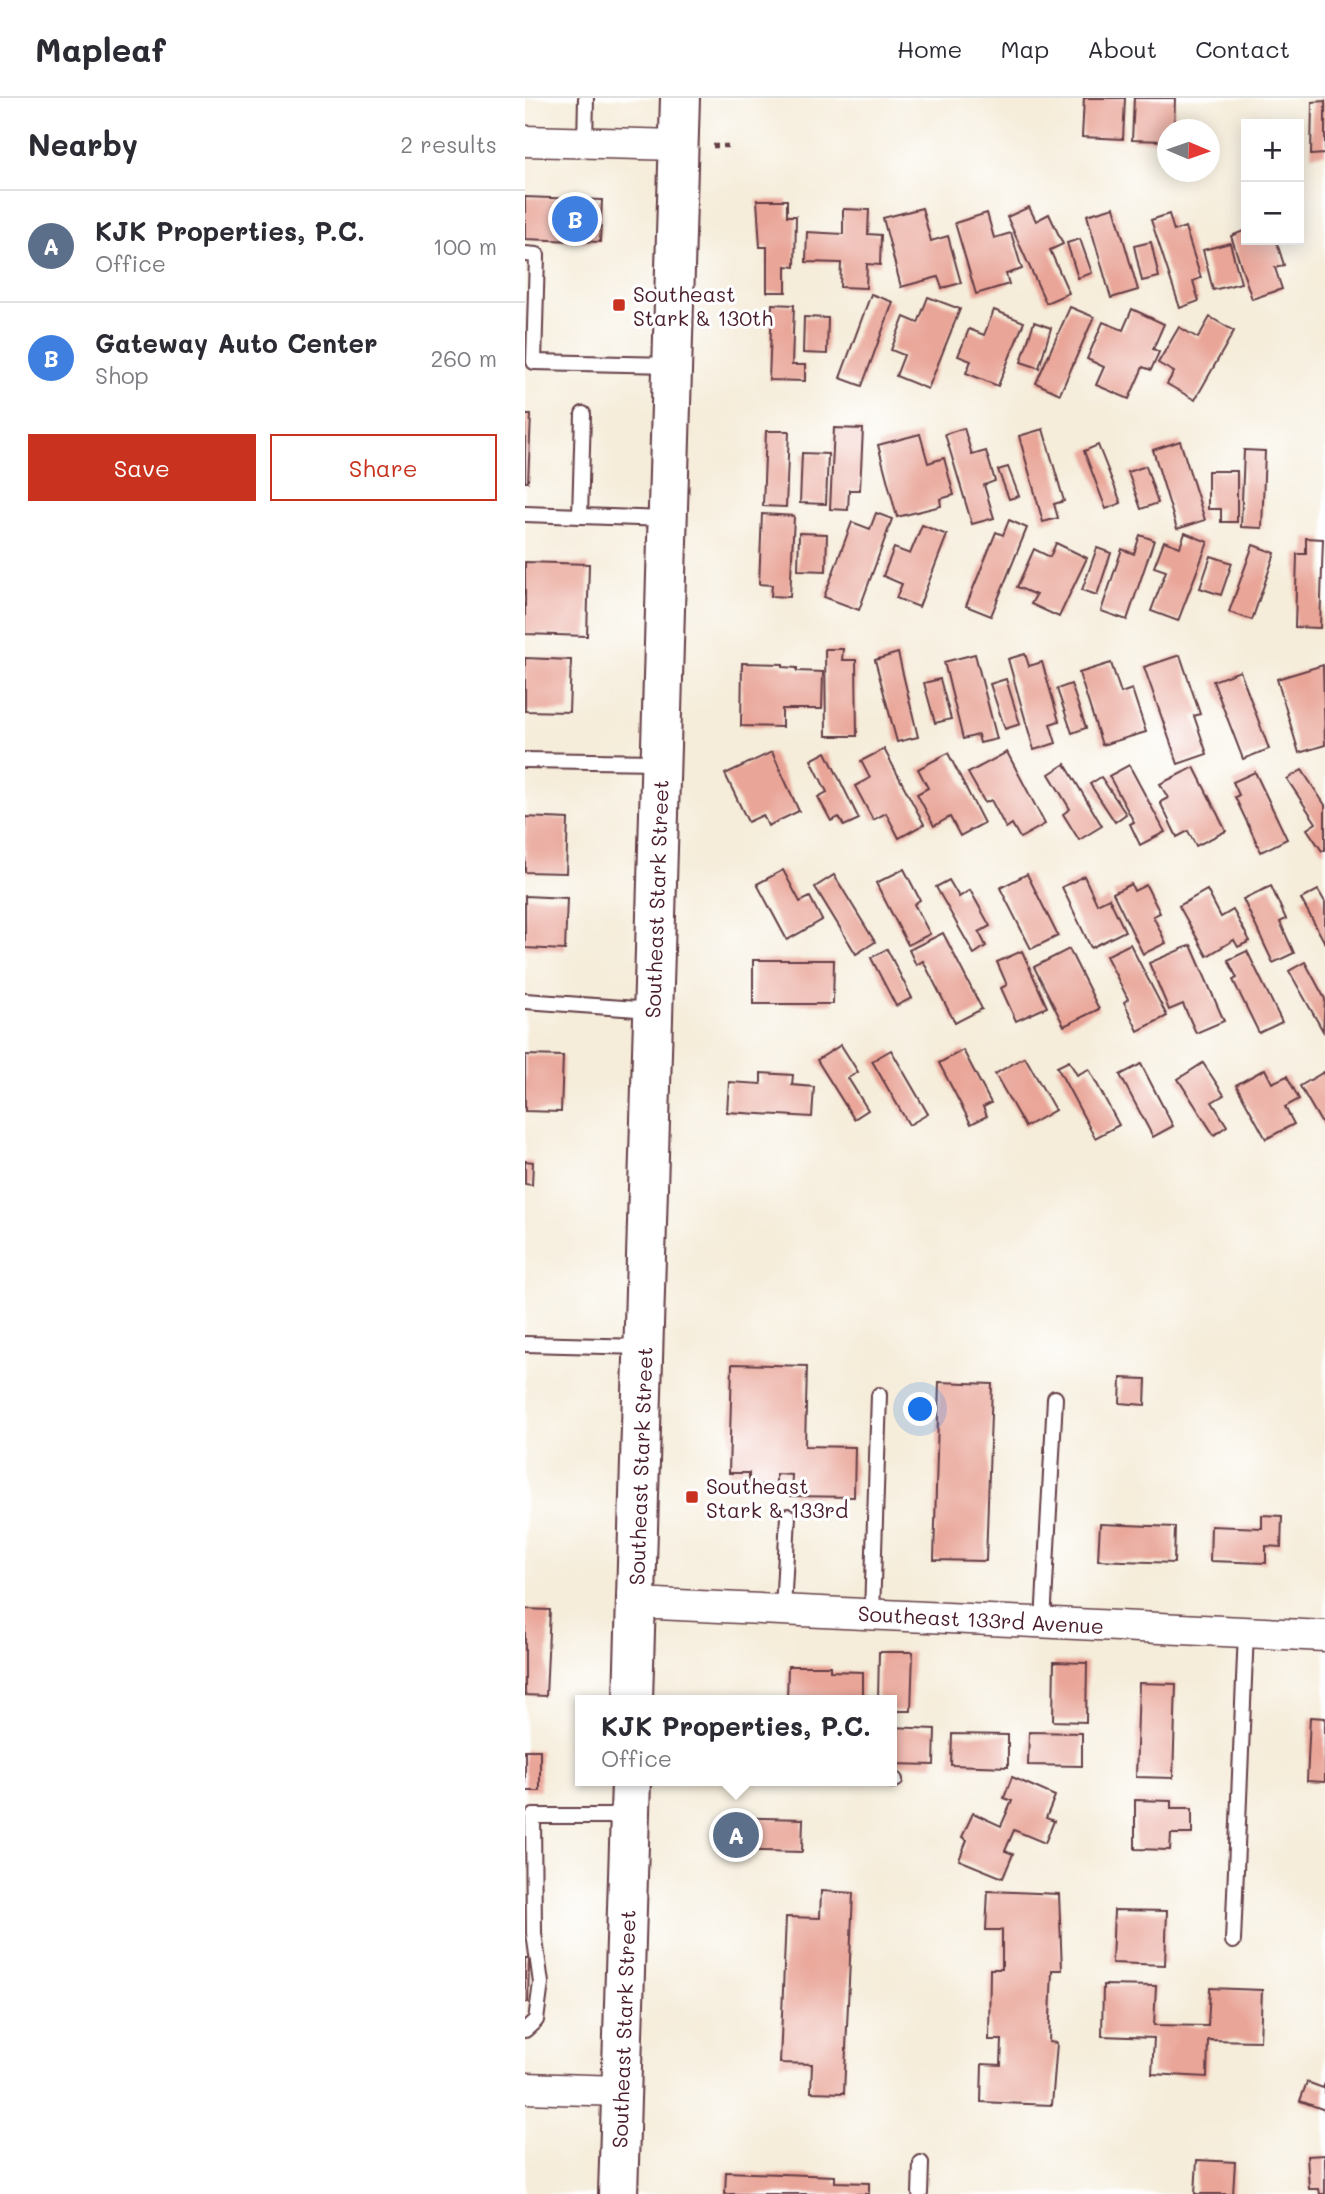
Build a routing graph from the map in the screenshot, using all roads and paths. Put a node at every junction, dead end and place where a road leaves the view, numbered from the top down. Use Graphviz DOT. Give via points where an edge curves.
graph roads {
  1 [pos="586,98"];
  2 [pos="680,98"];
  3 [pos="525,141"];
  4 [pos="585,143"];
  5 [pos="679,145"];
  6 [pos="525,254"];
  7 [pos="672,365"];
  8 [pos="583,414"];
  9 [pos="525,514"];
  10 [pos="580,516"];
  11 [pos="668,519"];
  12 [pos="525,760"];
  13 [pos="660,762"];
  14 [pos="525,1001"];
  15 [pos="651,1010"];
  16 [pos="525,1343"];
  17 [pos="644,1348"];
  18 [pos="879,1395"];
  19 [pos="1055,1398"];
  20 [pos="787,1516"];
  21 [pos="636,1603"];
  22 [pos="783,1610"];
  23 [pos="872,1614"];
  24 [pos="1043,1623"];
  25 [pos="1246,1632"];
  26 [pos="1325,1636"];
  27 [pos="633,1695"];
  28 [pos="630,1799"];
  29 [pos="1233,1941"];
  30 [pos="525,2030"];
  31 [pos="525,2088"];
  32 [pos="621,2091"];
  33 [pos="921,2163"];
  34 [pos="618,2194"];
  35 [pos="920,2194"];
  1 -- 4 [label="lane"];
  2 -- 5 [label="main road, Southeast Stark Street"];
  3 -- 4 [label="street"];
  4 -- 5 [label="street"];
  5 -- 7 [label="main road, Southeast Stark Street"];
  6 -- 7 [label="lane" via="537,255 534,362"];
  7 -- 11 [label="main road, Southeast Stark Street"];
  8 -- 10 [label="lane"];
  9 -- 10 [label="lane"];
  10 -- 11 [label="lane"];
  11 -- 13 [label="main road, Southeast Stark Street"];
  12 -- 13 [label="lane"];
  13 -- 15 [label="main road, Southeast Stark Street"];
  14 -- 15 [label="lane"];
  15 -- 17 [label="main road, Southeast Stark Street"];
  16 -- 17 [label="lane"];
  17 -- 21 [label="main road, Southeast Stark Street"];
  18 -- 23 [label="lane"];
  19 -- 24 [label="lane"];
  20 -- 22 [label="lane"];
  21 -- 22 [label="street, Southeast 133rd Avenue"];
  21 -- 27 [label="main road, Southeast Stark Street"];
  22 -- 23 [label="street, Southeast 133rd Avenue"];
  23 -- 24 [label="street, Southeast 133rd Avenue"];
  24 -- 25 [label="street, Southeast 133rd Avenue"];
  25 -- 26 [label="street, Southeast 133rd Avenue"];
  25 -- 29 [label="lane"];
  28 -- 30 [label="lane" via="533,1816 534,1933 541,1983 536,2020"];
  28 -- 32 [label="main road, Southeast Stark Street"];
  31 -- 32 [label="street"];
  32 -- 34 [label="main road, Southeast Stark Street"];
  33 -- 35 [label="lane"];
}
